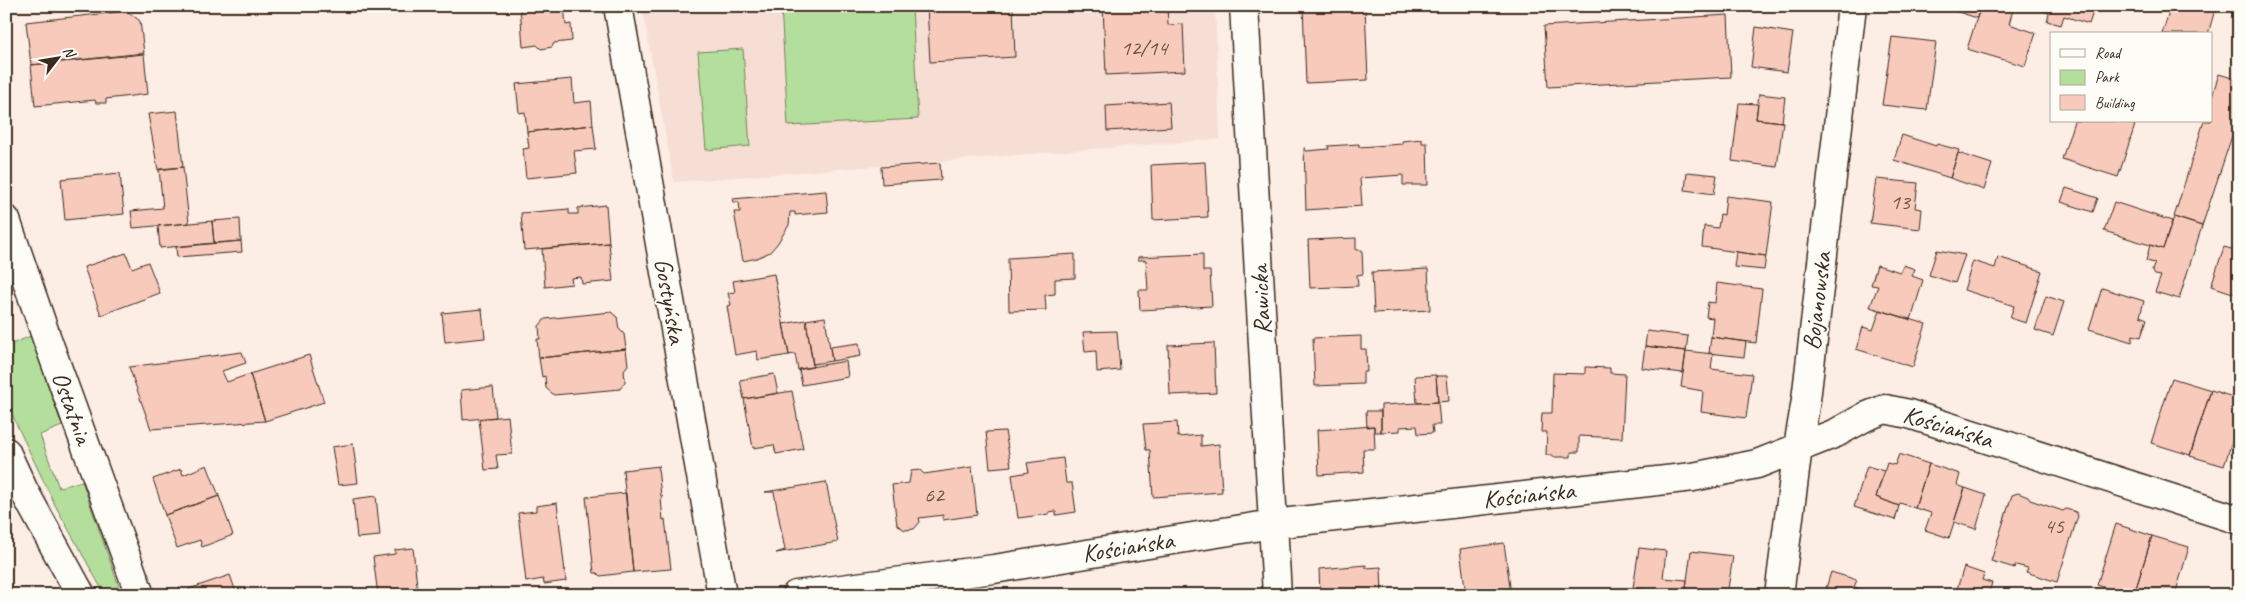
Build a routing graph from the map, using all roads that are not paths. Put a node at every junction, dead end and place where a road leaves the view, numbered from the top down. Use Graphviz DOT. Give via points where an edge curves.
graph roads {
  1 [pos="618,6"];
  2 [pos="1244,6"];
  3 [pos="1852,6"];
  4 [pos="6,220"];
  5 [pos="1798,447"];
  6 [pos="6,452"];
  7 [pos="2239,520"];
  8 [pos="1273,524"];
  9 [pos="81,595"];
  10 [pos="140,595"];
  11 [pos="722,595"];
  12 [pos="796,595"];
  13 [pos="1277,595"];
  14 [pos="1778,595"];
  1 -- 11 [label="street, Gostyńska"];
  2 -- 8 [label="street, Rawicka"];
  3 -- 5 [label="street, Bojanowska"];
  4 -- 10 [label="street, Ostatnia"];
  5 -- 7 [label="street, Kościańska" via="1885,409"];
  5 -- 8 [label="street, Kościańska" via="1757,464 1693,477"];
  5 -- 14 [label="street, Bojanowska"];
  6 -- 9 [label="street"];
  8 -- 12 [label="street, Kościańska" via="994,569"];
  8 -- 13 [label="street, Rawicka"];
}
